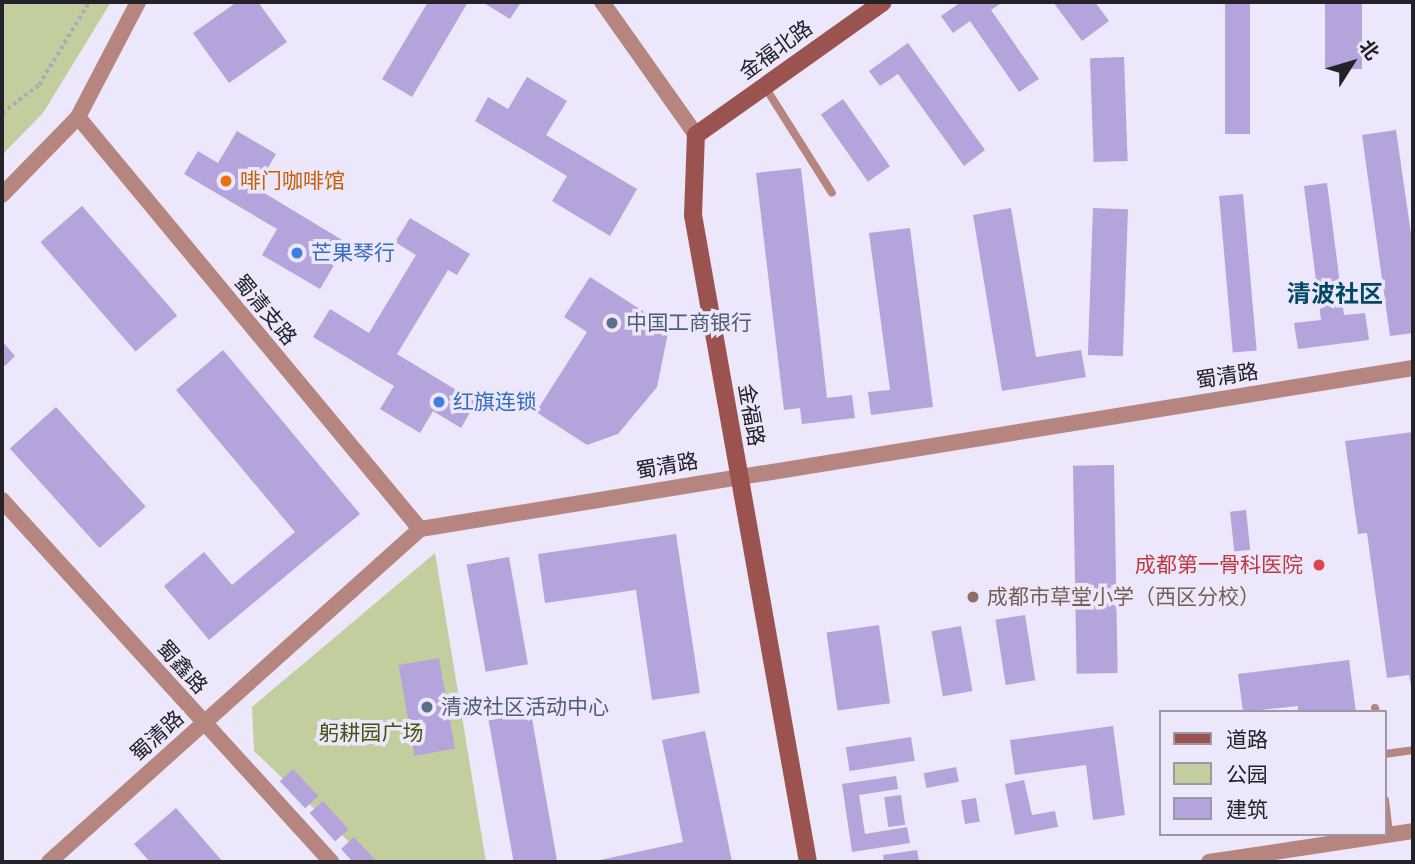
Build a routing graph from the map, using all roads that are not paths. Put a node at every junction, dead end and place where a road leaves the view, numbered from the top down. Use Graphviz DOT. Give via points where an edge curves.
graph roads {
  1 [pos="138,2"];
  2 [pos="602,2"];
  3 [pos="883,2"];
  4 [pos="764,84"];
  5 [pos="78,117"];
  6 [pos="696,135"];
  7 [pos="832,193"];
  8 [pos="2,195"];
  9 [pos="1413,368"];
  10 [pos="739,475"];
  11 [pos="2,500"];
  12 [pos="420,529"];
  13 [pos="204,722"];
  14 [pos="1413,750"];
  15 [pos="1387,754"];
  16 [pos="1387,817"];
  17 [pos="1413,831"];
  18 [pos="1389,834"];
  19 [pos="1376,836"];
  20 [pos="49,862"];
  21 [pos="331,862"];
  22 [pos="808,862"];
  23 [pos="1209,862"];
  1 -- 5 [label="street"];
  2 -- 6 [label="street"];
  3 -- 4 [label="street, 金福北路"];
  4 -- 6 [label="street, 金福北路"];
  4 -- 7 [label="lane"];
  5 -- 8 [label="street"];
  5 -- 12 [label="street, 蜀清支路"];
  6 -- 10 [label="street, 金福路" via="693,215"];
  9 -- 10 [label="street, 蜀清路"];
  10 -- 12 [label="street, 蜀清路"];
  10 -- 22 [label="street, 金福路"];
  11 -- 13 [label="street, 蜀鑫路"];
  12 -- 13 [label="street, 蜀清路"];
  13 -- 20 [label="street, 蜀清路"];
  13 -- 21 [label="street, 蜀鑫路"];
  14 -- 15 [label="lane"];
  16 -- 18 [label="lane"];
  17 -- 18 [label="street"];
  19 -- 23 [label="street"];
}
